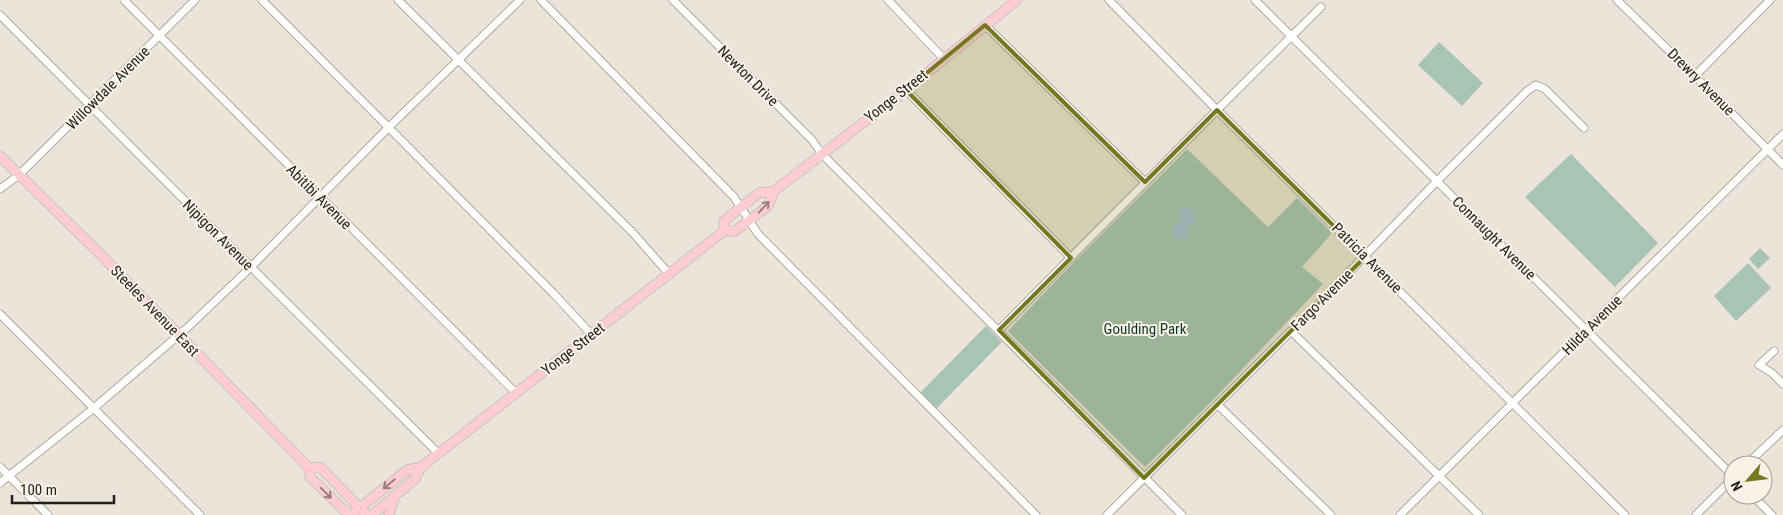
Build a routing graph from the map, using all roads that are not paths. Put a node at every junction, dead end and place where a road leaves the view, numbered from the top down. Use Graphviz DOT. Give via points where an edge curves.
graph roads {
  1 [pos="124,0"];
  2 [pos="195,0"];
  3 [pos="262,0"];
  4 [pos="398,0"];
  5 [pos="520,0"];
  6 [pos="541,0"];
  7 [pos="673,0"];
  8 [pos="888,0"];
  9 [pos="1017,0"];
  10 [pos="1109,0"];
  11 [pos="1255,0"];
  12 [pos="1770,0"];
  13 [pos="1619,1"];
  14 [pos="1322,7"];
  15 [pos="0,14"];
  16 [pos="985,25"];
  17 [pos="159,36"];
  18 [pos="1292,36"];
  19 [pos="943,58"];
  20 [pos="457,60"];
  21 [pos="1695,76"];
  22 [pos="906,90"];
  23 [pos="91,106"];
  24 [pos="1217,110"];
  25 [pos="388,128"];
  26 [pos="1584,128"];
  27 [pos="1783,134"];
  28 [pos="1768,150"];
  29 [pos="822,154"];
  30 [pos="0,156"];
  31 [pos="1783,165"];
  32 [pos="19,175"];
  33 [pos="1437,181"];
  34 [pos="1145,182"];
  35 [pos="0,189"];
  36 [pos="774,191"];
  37 [pos="319,197"];
  38 [pos="742,207"];
  39 [pos="750,220"];
  40 [pos="724,231"];
  41 [pos="1365,257"];
  42 [pos="1071,258"];
  43 [pos="251,267"];
  44 [pos="670,275"];
  45 [pos="0,314"];
  46 [pos="999,330"];
  47 [pos="1587,330"];
  48 [pos="1291,331"];
  49 [pos="179,335"];
  50 [pos="592,335"];
  51 [pos="1774,351"];
  52 [pos="1783,384"];
  53 [pos="516,393"];
  54 [pos="1512,404"];
  55 [pos="1218,405"];
  56 [pos="94,408"];
  57 [pos="1783,430"];
  58 [pos="438,453"];
  59 [pos="1757,455"];
  60 [pos="0,467"];
  61 [pos="421,467"];
  62 [pos="1723,467"];
  63 [pos="308,468"];
  64 [pos="9,476"];
  65 [pos="1439,476"];
  66 [pos="1144,478"];
  67 [pos="0,483"];
  68 [pos="1723,487"];
  69 [pos="394,496"];
  70 [pos="1762,505"];
  71 [pos="359,508"];
  72 [pos="48,515"];
  73 [pos="200,515"];
  74 [pos="350,515"];
  75 [pos="367,515"];
  76 [pos="372,515"];
  77 [pos="388,515"];
  78 [pos="1036,515"];
  79 [pos="1107,515"];
  80 [pos="1182,515"];
  81 [pos="1331,515"];
  82 [pos="1400,515"];
  83 [pos="1479,515"];
  84 [pos="1625,515"];
  85 [pos="1696,515"];
  86 [pos="1772,515"];
  1 -- 17 [label="street, Abitibi Avenue"];
  2 -- 17 [label="street, Willowdale Avenue"];
  3 -- 25 [label="street"];
  4 -- 20 [label="street"];
  5 -- 20 [label="street"];
  6 -- 38 [label="street"];
  7 -- 29 [label="street, Newton Drive" via="812,140"];
  8 -- 19 [label="street"];
  9 -- 16 [label="main road, Yonge Street"];
  10 -- 24 [label="street, Patricia Avenue"];
  11 -- 18 [label="street, Connaught Avenue"];
  12 -- 21 [label="street"];
  13 -- 21 [label="street, Drewry Avenue"];
  14 -- 18 [label="street"];
  15 -- 23 [label="street, Nipigon Avenue"];
  16 -- 19 [label="main road, Yonge Street"];
  16 -- 34 [label="street"];
  17 -- 23 [label="street, Willowdale Avenue"];
  17 -- 37 [label="street, Abitibi Avenue"];
  18 -- 24 [label="street"];
  18 -- 33 [label="street, Connaught Avenue"];
  19 -- 22 [label="main road, Yonge Street"];
  20 -- 25 [label="street"];
  20 -- 44 [label="street" via="633,233"];
  21 -- 28 [label="street, Drewry Avenue"];
  22 -- 29 [label="main road, Yonge Street"];
  22 -- 42 [label="street"];
  23 -- 32 [label="street, Willowdale Avenue"];
  23 -- 43 [label="street, Nipigon Avenue"];
  24 -- 34 [label="street"];
  24 -- 41 [label="street, Patricia Avenue"];
  25 -- 37 [label="street"];
  25 -- 50 [label="street"];
  26 -- 33 [label="street, Fargo Avenue" via="1546,89 1536,85"];
  27 -- 28 [label="street, Hilda Avenue"];
  28 -- 31 [label="street, Drewry Avenue"];
  28 -- 47 [label="street, Hilda Avenue"];
  29 -- 36 [label="main road, Yonge Street"];
  29 -- 46 [label="street, Newton Drive"];
  30 -- 32 [label="main road, Steeles Avenue East"];
  32 -- 35 [label="street, Willowdale Avenue"];
  32 -- 49 [label="main road, Steeles Avenue East"];
  33 -- 41 [label="street, Fargo Avenue"];
  33 -- 47 [label="street, Connaught Avenue"];
  34 -- 42 [label="street"];
  36 -- 38 [label="main road, Yonge Street" via="759,193"];
  39 -- 36 [label="main road, Yonge Street, one-way" via="768,206"];
  37 -- 43 [label="street"];
  37 -- 53 [label="street, Abitibi Avenue"];
  38 -- 39 [label="street"];
  38 -- 40 [label="main road, Yonge Street" via="724,220"];
  39 -- 40 [label="main road, Yonge Street" via="735,231"];
  39 -- 78 [label="street" via="758,234"];
  40 -- 44 [label="main road, Yonge Street"];
  41 -- 48 [label="street, Fargo Avenue"];
  41 -- 54 [label="street, Patricia Avenue"];
  42 -- 46 [label="street"];
  43 -- 49 [label="street"];
  43 -- 58 [label="street, Nipigon Avenue"];
  44 -- 50 [label="main road, Yonge Street"];
  45 -- 56 [label="street"];
  46 -- 66 [label="street, Newton Drive"];
  47 -- 54 [label="street, Hilda Avenue"];
  47 -- 62 [label="street, Connaught Avenue"];
  48 -- 55 [label="street, Fargo Avenue"];
  48 -- 65 [label="street"];
  49 -- 56 [label="street"];
  49 -- 63 [label="main road, Steeles Avenue East"];
  50 -- 53 [label="main road, Yonge Street"];
  51 -- 52 [label="street" via="1759,365"];
  53 -- 58 [label="main road, Yonge Street"];
  54 -- 65 [label="street, Hilda Avenue"];
  54 -- 84 [label="street, Patricia Avenue"];
  55 -- 66 [label="street, Fargo Avenue"];
  55 -- 81 [label="street"];
  56 -- 64 [label="street"];
  56 -- 73 [label="street"];
  57 -- 59 [label="street"];
  58 -- 61 [label="main road, Yonge Street"];
  60 -- 64 [label="street"];
  61 -- 69 [label="main road, Yonge Street" via="415,479"];
  61 -- 71 [label="main road, Yonge Street, one-way" via="407,470"];
  63 -- 71 [label="main road, Steeles Avenue East" via="320,467"];
  63 -- 74 [label="main road, Steeles Avenue East, one-way" via="310,477"];
  64 -- 67 [label="street"];
  64 -- 72 [label="street"];
  65 -- 82 [label="street, Hilda Avenue"];
  65 -- 83 [label="street"];
  66 -- 79 [label="street, Fargo Avenue"];
  66 -- 80 [label="street, Newton Drive"];
  68 -- 85 [label="street"];
  69 -- 76 [label="main road, Yonge Street"];
  69 -- 77 [label="main road"];
  70 -- 86 [label="street"];
  71 -- 74 [label="main road, Yonge Street"];
  71 -- 75 [label="main road"];
}
